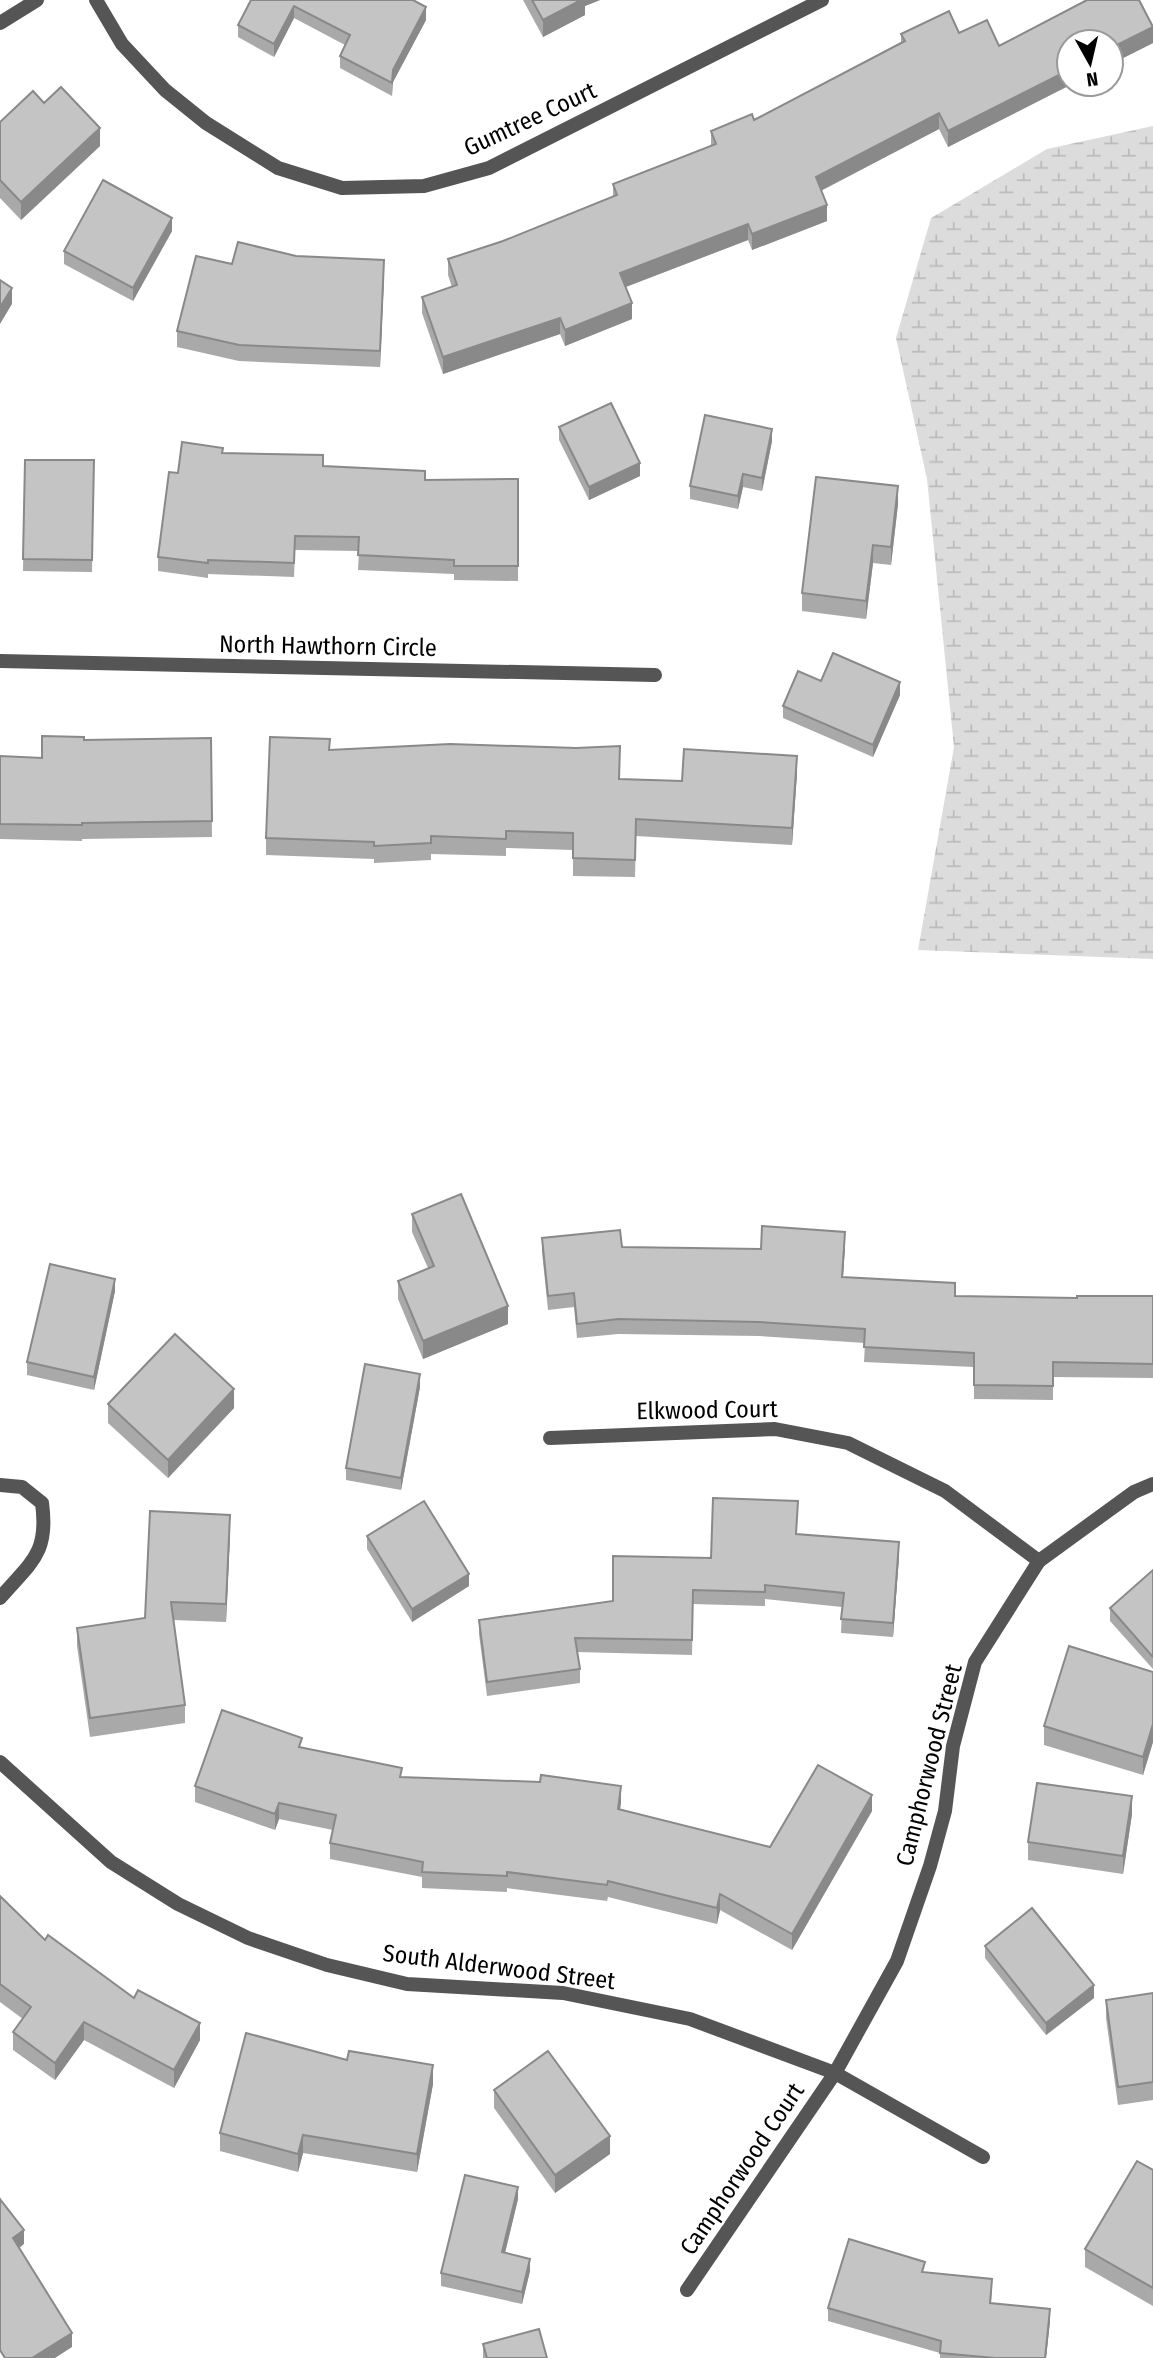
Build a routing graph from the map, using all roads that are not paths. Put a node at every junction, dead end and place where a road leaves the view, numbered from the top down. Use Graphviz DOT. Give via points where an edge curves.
graph roads {
  1 [pos="37,0"];
  2 [pos="96,0"];
  3 [pos="822,0"];
  4 [pos="0,23"];
  5 [pos="0,661"];
  6 [pos="655,675"];
  7 [pos="550,1438"];
  8 [pos="1153,1484"];
  9 [pos="0,1485"];
  10 [pos="1039,1561"];
  11 [pos="0,1598"];
  12 [pos="0,1762"];
  13 [pos="835,2073"];
  14 [pos="983,2157"];
  15 [pos="687,2290"];
  1 -- 4 [label="street"];
  2 -- 3 [label="street, Gumtree Court" via="122,44 164,90 206,123 278,168 342,188 424,186 489,168"];
  5 -- 6 [label="street, North Hawthorn Circle"];
  7 -- 10 [label="street, Elkwood Court" via="775,1429 848,1443 945,1491"];
  8 -- 10 [label="street, Camphorwood Street" via="1134,1492"];
  9 -- 11 [label="street" via="22,1487 42,1503 46,1528 38,1554"];
  10 -- 13 [label="street, Camphorwood Street" via="975,1662 930,1866 897,1961"];
  12 -- 13 [label="street, South Alderwood Street" via="111,1862 178,1904 248,1938 327,1965 407,1984 562,1993 690,2019"];
  13 -- 14 [label="street, South Alderwood Street"];
  13 -- 15 [label="street, Camphorwood Court"];
}
